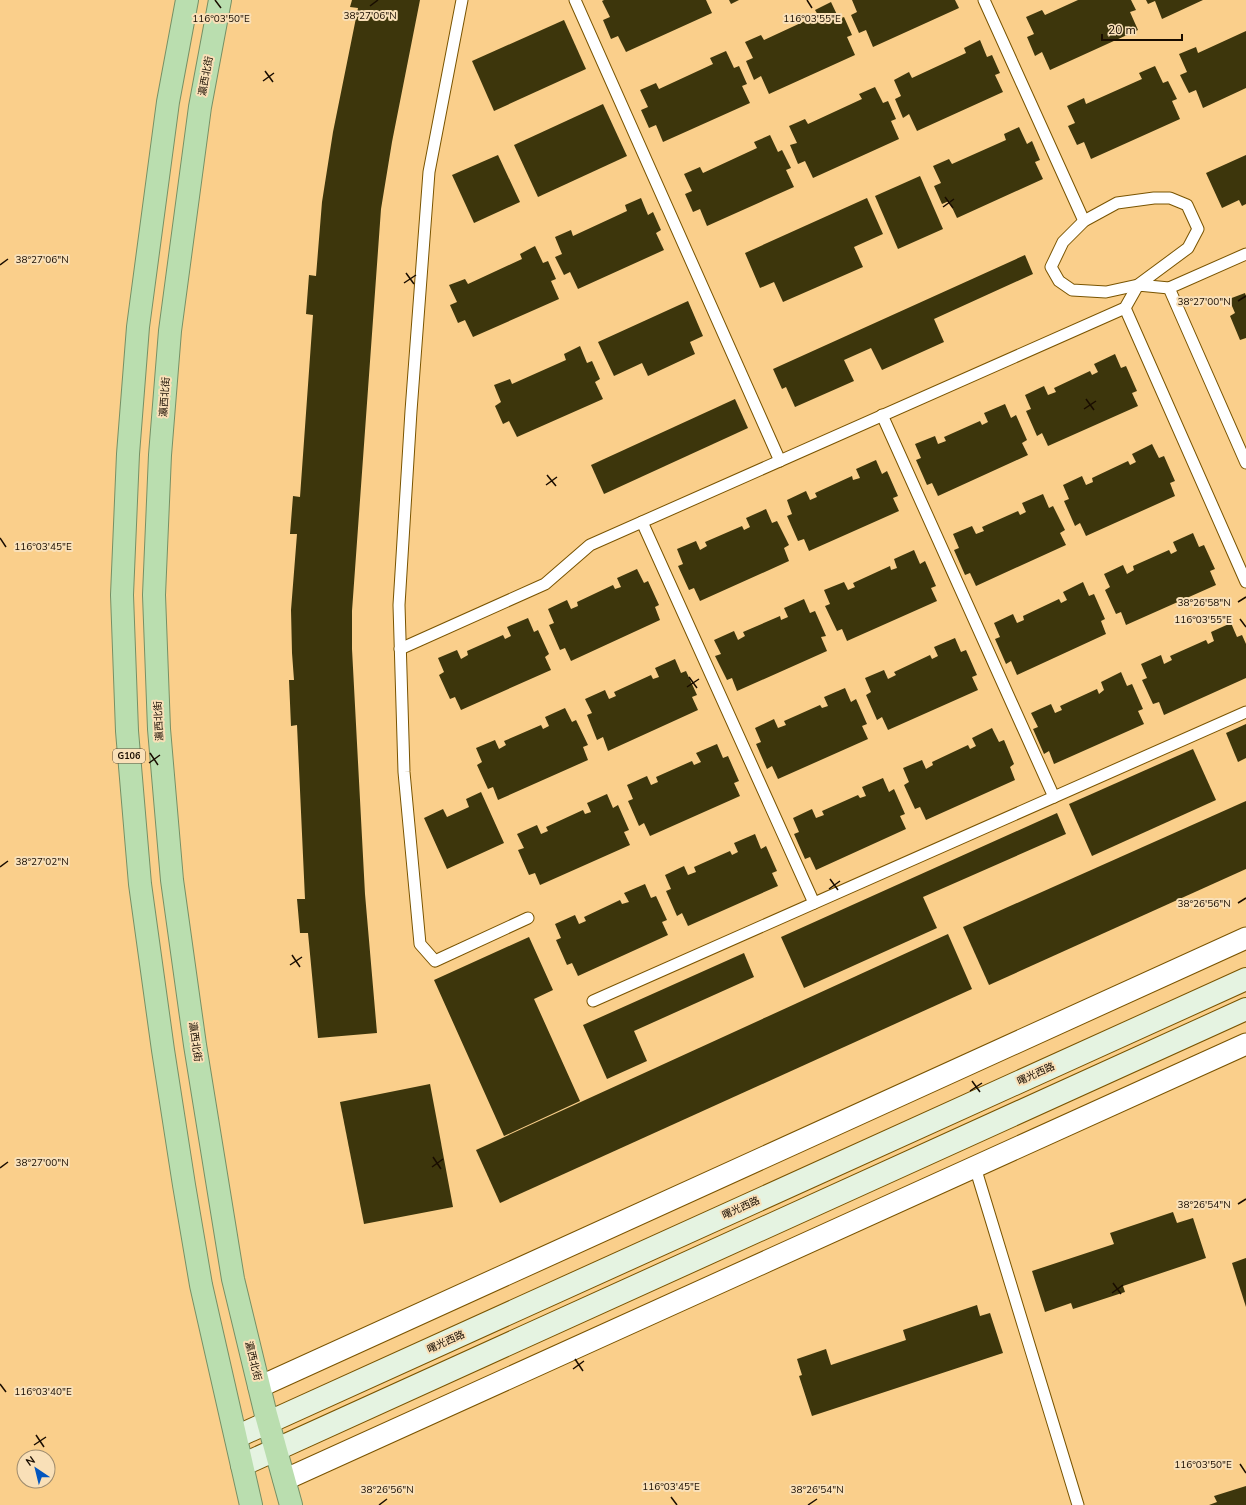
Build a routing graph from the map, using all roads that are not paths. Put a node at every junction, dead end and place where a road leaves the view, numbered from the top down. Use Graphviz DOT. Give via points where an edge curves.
graph roads {
  1 [pos="187,0"];
  2 [pos="220,0"];
  3 [pos="462,0"];
  4 [pos="575,0"];
  5 [pos="984,0"];
  6 [pos="1084,221"];
  7 [pos="1246,254"];
  8 [pos="1138,285"];
  9 [pos="1169,288"];
  10 [pos="1125,308"];
  11 [pos="882,415"];
  12 [pos="780,461"];
  13 [pos="1246,463"];
  14 [pos="642,522"];
  15 [pos="1246,582"];
  16 [pos="400,649"];
  17 [pos="1246,712"];
  18 [pos="1054,797"];
  19 [pos="814,903"];
  20 [pos="528,918"];
  21 [pos="1246,938"];
  22 [pos="1246,979"];
  23 [pos="593,1001"];
  24 [pos="1246,1009"];
  25 [pos="1246,1044"];
  26 [pos="975,1167"];
  27 [pos="259,1386"];
  28 [pos="268,1422"];
  29 [pos="236,1437"];
  30 [pos="276,1450"];
  31 [pos="242,1464"];
  32 [pos="284,1480"];
  33 [pos="252,1505"];
  34 [pos="291,1505"];
  35 [pos="1078,1505"];
  1 -- 29 [label="highway, G106" via="168,102 138,327 128,454 122,595 127,731 140,884 163,1050 201,1285"];
  2 -- 27 [label="highway, 瀛西北街" via="200,107 170,330 160,455 154,595 160,729 172,880 232,1279"];
  3 -- 16 [label="lane" via="429,172 398,606"];
  4 -- 12 [label="lane"];
  5 -- 6 [label="lane"];
  6 -- 8 [label="lane" via="1063,242 1050,267 1059,281 1072,290 1106,292"];
  6 -- 8 [label="lane" via="1117,203 1170,198 1187,205 1198,229 1188,248"];
  7 -- 9 [label="lane"];
  8 -- 9 [label="lane"];
  8 -- 10 [label="lane"];
  9 -- 13 [label="lane"];
  10 -- 11 [label="lane"];
  10 -- 15 [label="lane"];
  11 -- 12 [label="lane"];
  11 -- 18 [label="lane"];
  12 -- 14 [label="lane"];
  14 -- 16 [label="lane" via="590,545 545,584"];
  14 -- 19 [label="lane"];
  16 -- 20 [label="lane" via="404,772 420,944 435,961"];
  17 -- 18 [label="lane"];
  18 -- 19 [label="lane"];
  19 -- 23 [label="lane"];
  21 -- 27 [label="street"];
  22 -- 28 [label="main road, 曙光西路"];
  24 -- 30 [label="main road"];
  25 -- 26 [label="street"];
  26 -- 32 [label="street"];
  26 -- 35 [label="lane"];
  27 -- 28 [label="highway, 瀛西北街"];
  28 -- 29 [label="main road, 曙光西路"];
  28 -- 30 [label="highway, 瀛西北街"];
  29 -- 31 [label="highway, G106"];
  30 -- 31 [label="main road"];
  30 -- 32 [label="highway, 瀛西北街"];
  31 -- 33 [label="highway, G106"];
  32 -- 34 [label="highway, 瀛西北街"];
}
